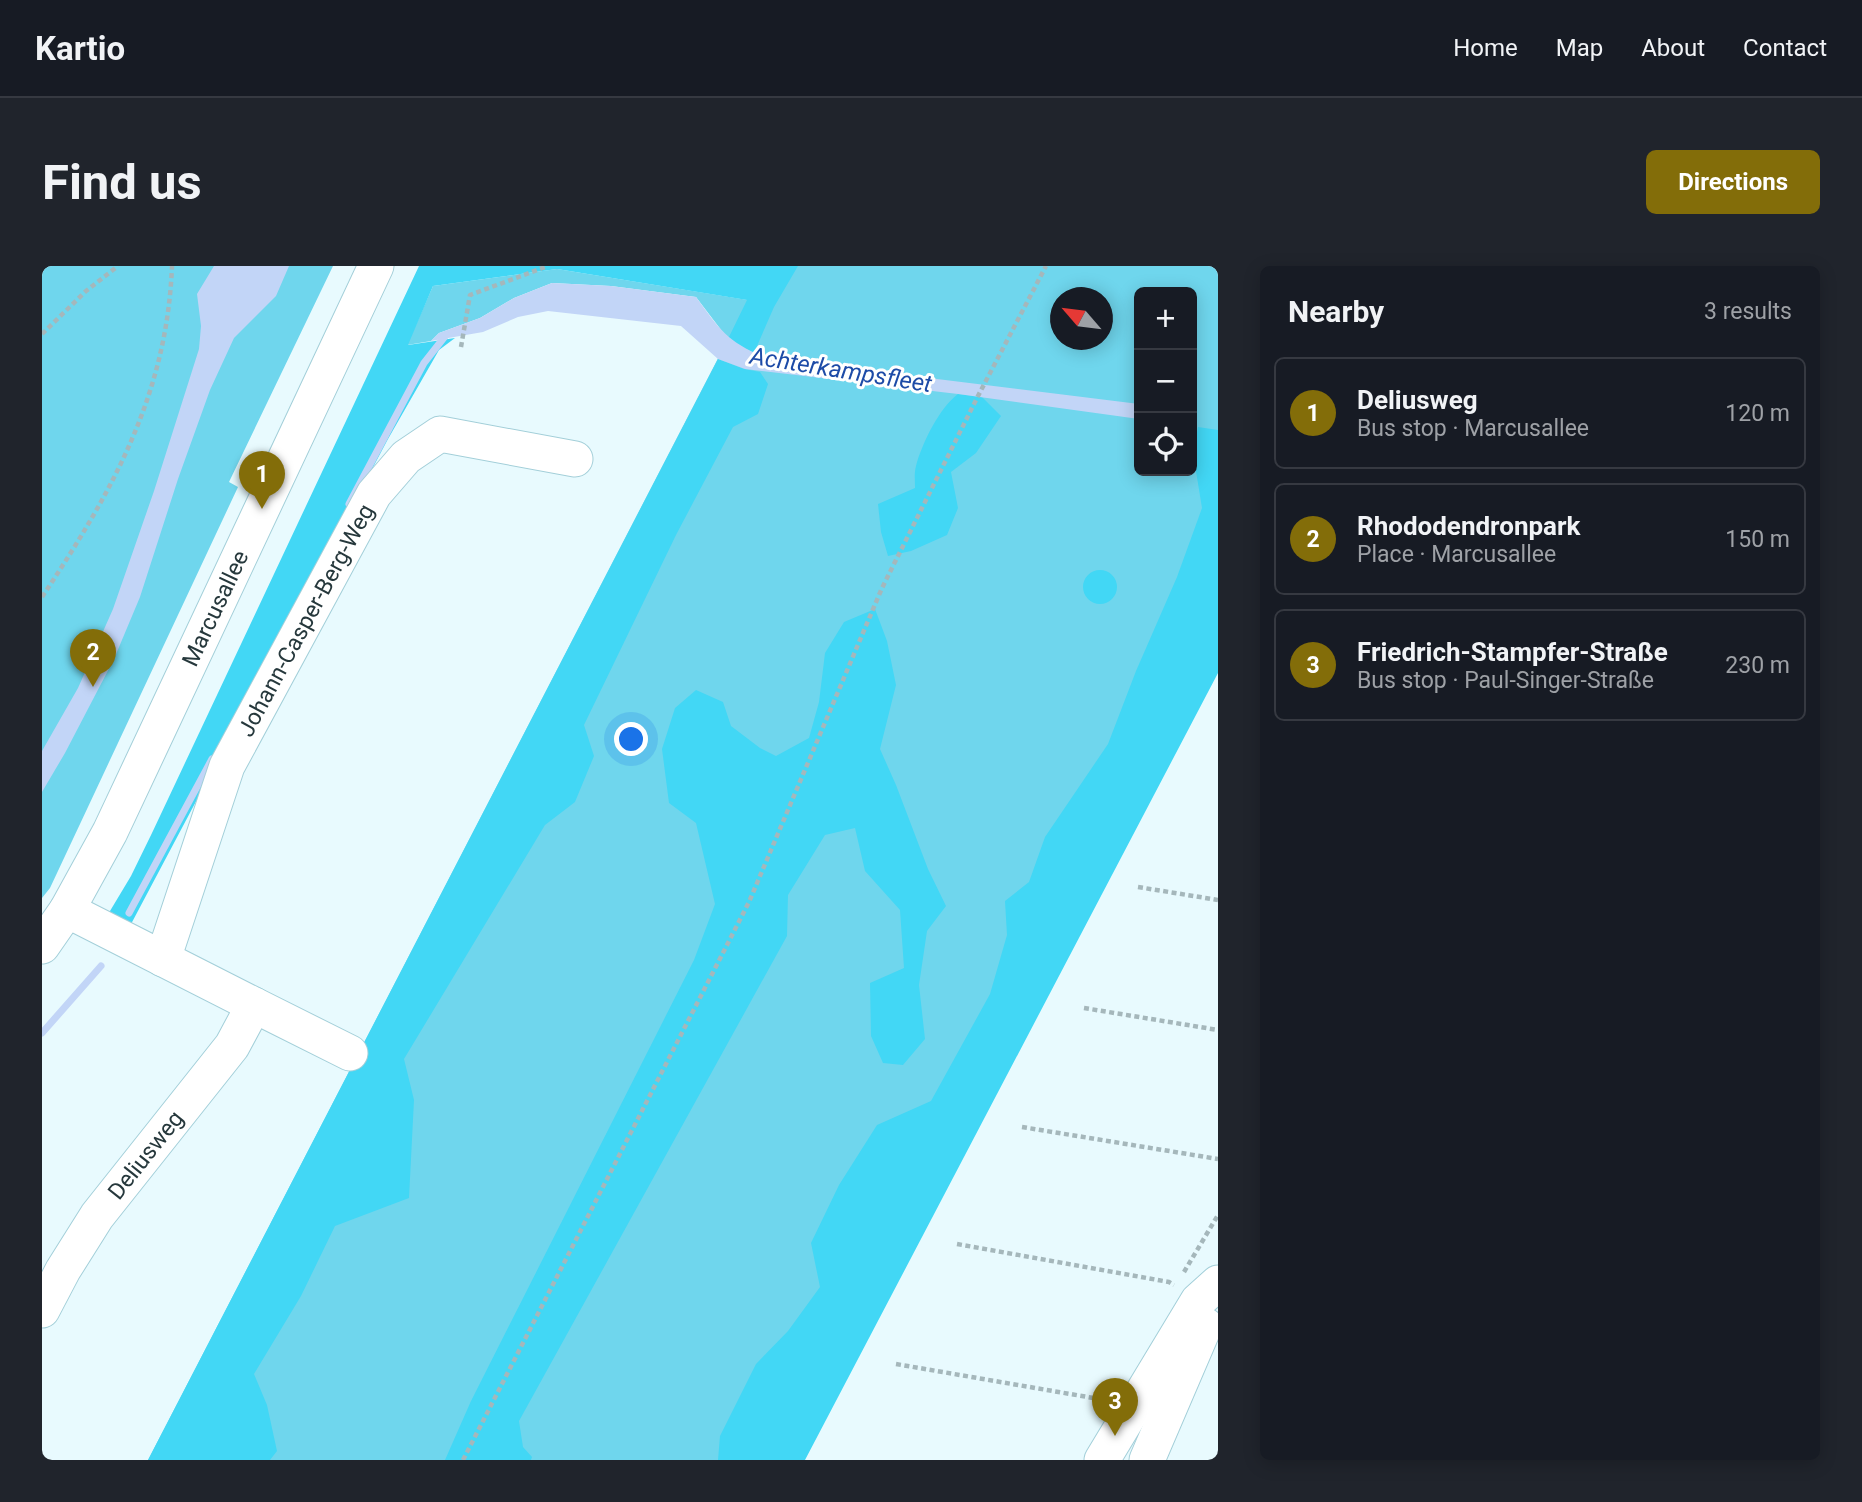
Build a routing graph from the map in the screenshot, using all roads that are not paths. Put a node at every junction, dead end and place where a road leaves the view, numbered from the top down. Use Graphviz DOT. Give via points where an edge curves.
graph roads {
  1 [pos="376,266"];
  2 [pos="575,459"];
  3 [pos="67,910"];
  4 [pos="42,946"];
  5 [pos="163,959"];
  6 [pos="254,1005"];
  7 [pos="350,1053"];
  8 [pos="1211,1291"];
  9 [pos="42,1310"];
  10 [pos="1102,1460"];
  11 [pos="1147,1460"];
  1 -- 3 [label="street, Marcusallee" via="137,776"];
  2 -- 5 [label="street, Johann-Casper-Berg-Weg" via="440,434 406,457 374,494 227,766"];
  3 -- 4 [label="street, Marcusallee"];
  3 -- 5 [label="street"];
  5 -- 6 [label="street"];
  6 -- 7 [label="street"];
  6 -- 9 [label="street, Deliusweg" via="232,1046 97,1216"];
  8 -- 10 [label="street"];
  8 -- 11 [label="street" via="1211,1314"];
}
